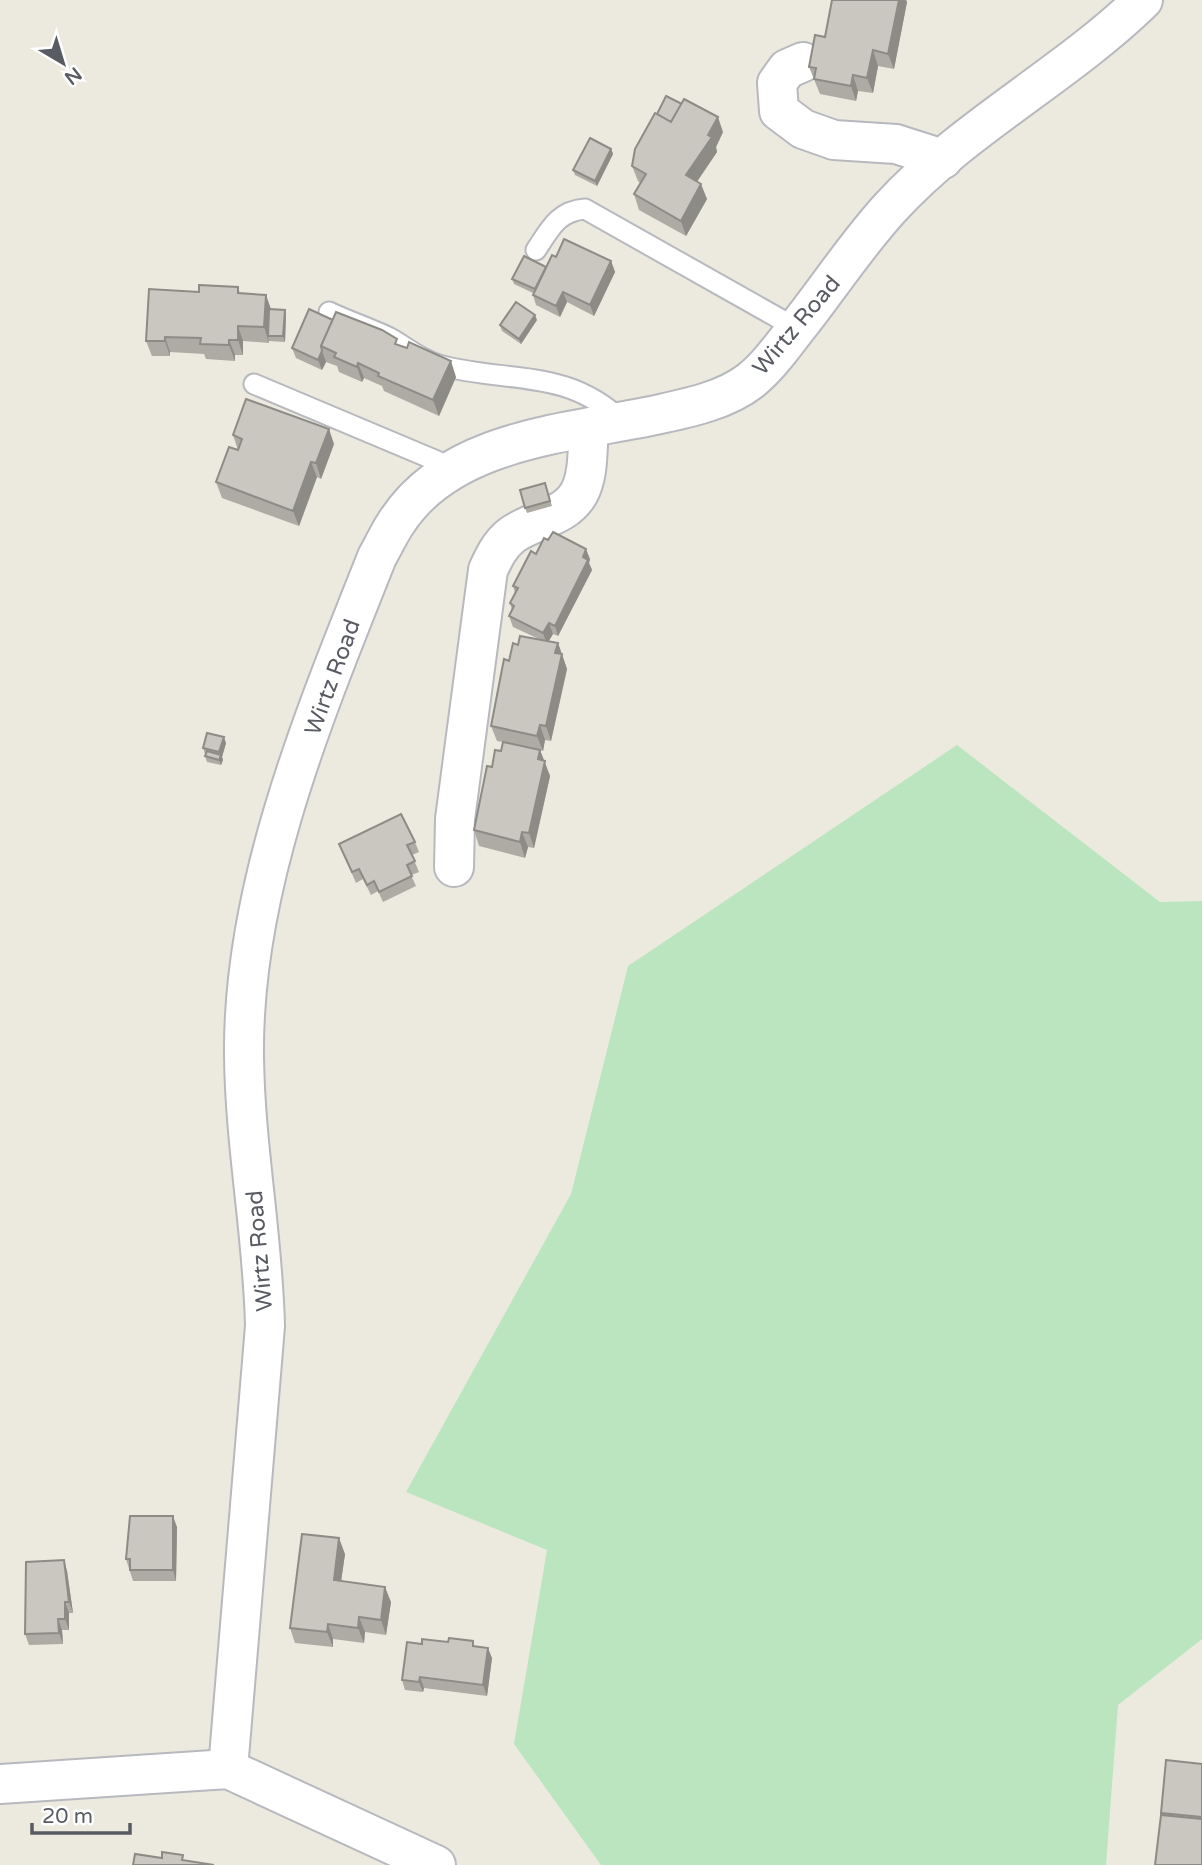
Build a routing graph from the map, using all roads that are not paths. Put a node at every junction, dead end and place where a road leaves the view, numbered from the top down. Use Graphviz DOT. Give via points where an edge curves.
graph roads {
  1 [pos="1142,0"];
  2 [pos="803,62"];
  3 [pos="943,159"];
  4 [pos="536,250"];
  5 [pos="329,312"];
  6 [pos="796,328"];
  7 [pos="254,384"];
  8 [pos="606,425"];
  9 [pos="456,469"];
  10 [pos="454,867"];
  11 [pos="228,1769"];
  12 [pos="0,1784"];
  13 [pos="436,1865"];
  1 -- 3 [label="street, Wirtz Road" via="1115,27"];
  2 -- 3 [label="street" via="787,69 777,83 779,111 803,129 834,140 896,144"];
  3 -- 6 [label="street, Wirtz Road" via="889,208"];
  4 -- 6 [label="lane" via="557,219 570,210 585,209"];
  5 -- 8 [label="lane" via="438,365 571,387 603,402"];
  6 -- 8 [label="street, Wirtz Road" via="750,381 719,397"];
  7 -- 9 [label="lane"];
  8 -- 9 [label="street, Wirtz Road" via="511,445"];
  8 -- 10 [label="street" via="580,491 555,515 511,535 488,570 455,819"];
  9 -- 11 [label="street, Wirtz Road" via="425,490 399,518 377,557 277,829 260,895 247,989 244,1055 265,1326"];
  11 -- 12 [label="street"];
  11 -- 13 [label="street"];
}
